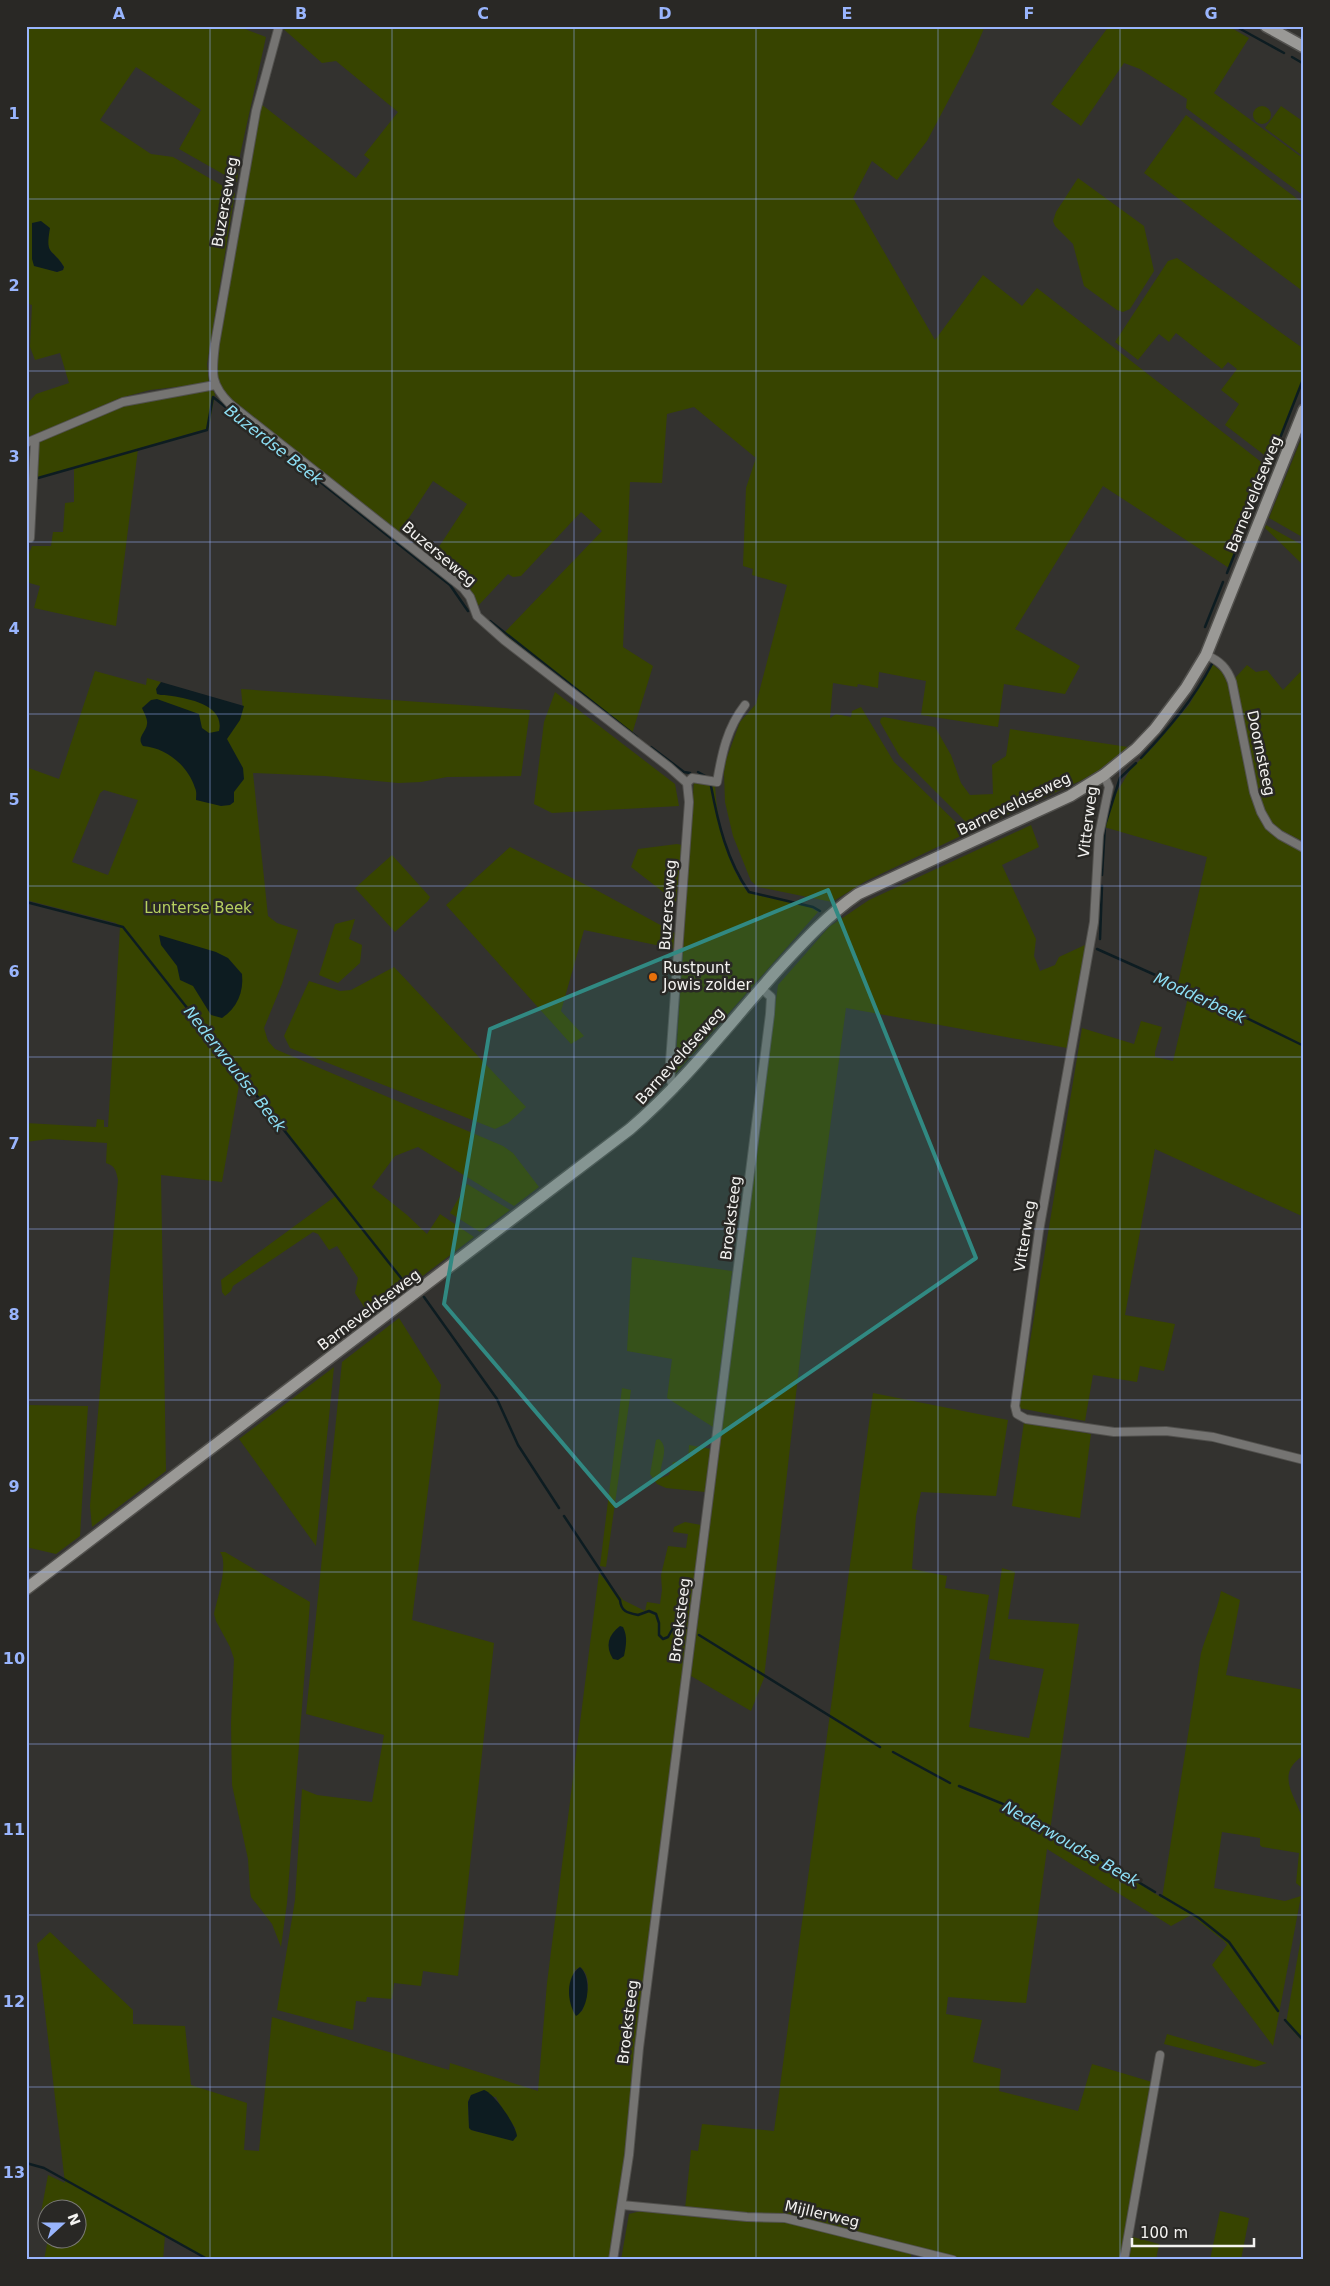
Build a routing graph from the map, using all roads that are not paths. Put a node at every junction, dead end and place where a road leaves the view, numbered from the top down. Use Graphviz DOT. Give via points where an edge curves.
graph roads {
  1 [pos="278,26"];
  2 [pos="1266,26"];
  3 [pos="1304,47"];
  4 [pos="214,385"];
  5 [pos="1304,410"];
  6 [pos="36,440"];
  7 [pos="26,443"];
  8 [pos="30,538"];
  9 [pos="1206,655"];
  10 [pos="746,705"];
  11 [pos="1104,775"];
  12 [pos="687,783"];
  13 [pos="1304,848"];
  14 [pos="762,988"];
  15 [pos="674,1088"];
  16 [pos="1304,1460"];
  17 [pos="26,1589"];
  18 [pos="1160,2055"];
  19 [pos="622,2205"];
  20 [pos="613,2260"];
  21 [pos="953,2260"];
  22 [pos="1124,2260"];
  1 -- 4 [label="street, Buzerseweg" via="256,111 241,190 215,344"];
  2 -- 3 [label="main road"];
  4 -- 6 [label="street" via="123,402"];
  4 -- 12 [label="street, Buzerseweg" via="230,404 463,588 477,616 504,640"];
  5 -- 9 [label="main road, Barneveldseweg"];
  6 -- 7 [label="street"];
  6 -- 8 [label="street"];
  9 -- 11 [label="main road, Barneveldseweg" via="1155,729"];
  9 -- 13 [label="street, Doornsteeg" via="1221,663 1232,682 1261,812 1269,826"];
  10 -- 12 [label="street" via="730,729 721,755 717,782 692,778"];
  11 -- 14 [label="main road, Barneveldseweg" via="1070,796 858,894 819,925"];
  11 -- 16 [label="street, Vitterweg" via="1109,787 1099,835 1094,922 1039,1231 1015,1406 1017,1414 1026,1419 1114,1432 1166,1431 1214,1438"];
  12 -- 15 [label="street, Buzerseweg" via="689,802 670,1062"];
  14 -- 15 [label="main road, Barneveldseweg"];
  14 -- 19 [label="street, Broeksteeg" via="771,997 770,1014"];
  15 -- 17 [label="main road, Barneveldseweg" via="630,1129 549,1193"];
  18 -- 22 [label="street"];
  19 -- 20 [label="street, Broeksteeg"];
  19 -- 21 [label="street, Mijllerweg" via="786,2218"];
}
